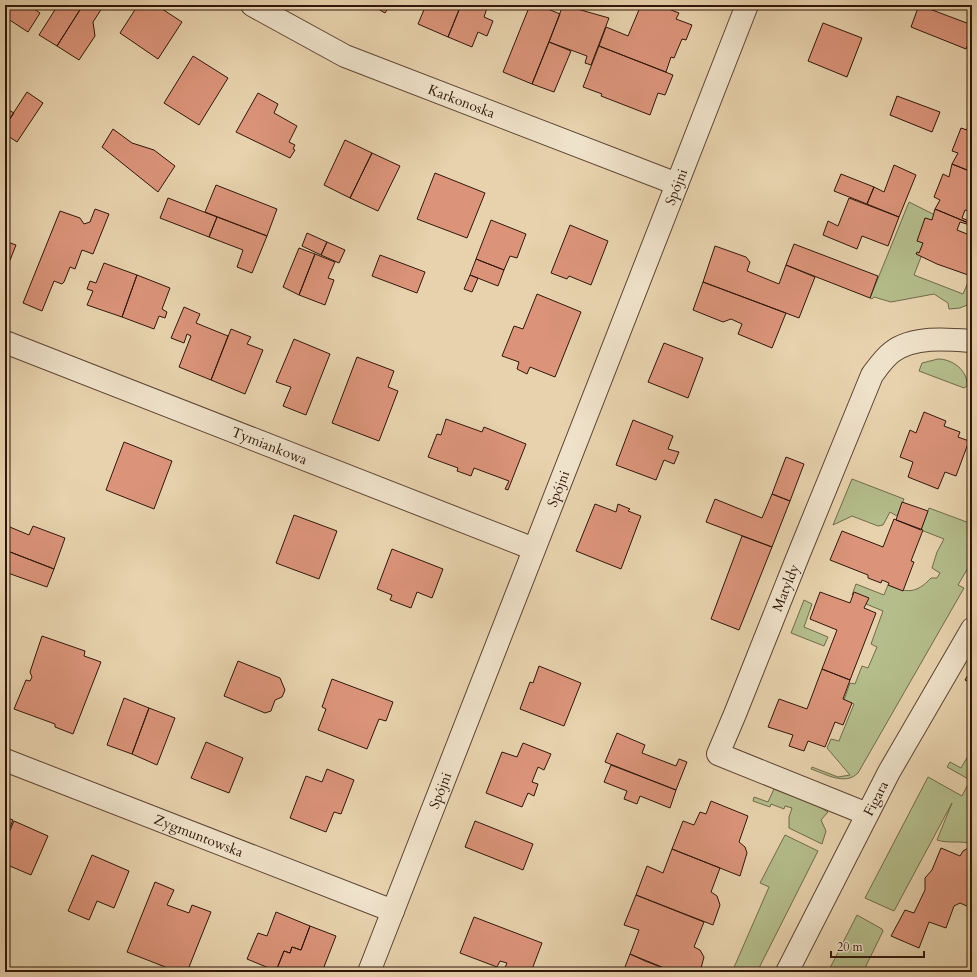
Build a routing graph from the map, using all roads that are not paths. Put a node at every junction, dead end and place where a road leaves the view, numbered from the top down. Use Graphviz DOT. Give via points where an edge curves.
graph roads {
  1 [pos="252,5"];
  2 [pos="747,5"];
  3 [pos="277,11"];
  4 [pos="677,184"];
  5 [pos="972,341"];
  6 [pos="5,342"];
  7 [pos="534,550"];
  8 [pos="972,629"];
  9 [pos="5,760"];
  10 [pos="867,814"];
  11 [pos="393,911"];
  12 [pos="369,972"];
  13 [pos="787,972"];
  1 -- 3 [label="street, Karkonoska"];
  2 -- 4 [label="street, Spójni"];
  3 -- 4 [label="street, Karkonoska" via="345,56"];
  4 -- 7 [label="street, Spójni"];
  5 -- 10 [label="street, Matyldy" via="932,340 910,344 894,351 872,375 718,754"];
  6 -- 7 [label="street, Tymiankowa"];
  7 -- 11 [label="street, Spójni"];
  8 -- 10 [label="street, Figara"];
  9 -- 11 [label="street, Zygmuntowska"];
  10 -- 13 [label="street, Figara"];
  11 -- 12 [label="street, Spójni"];
}
